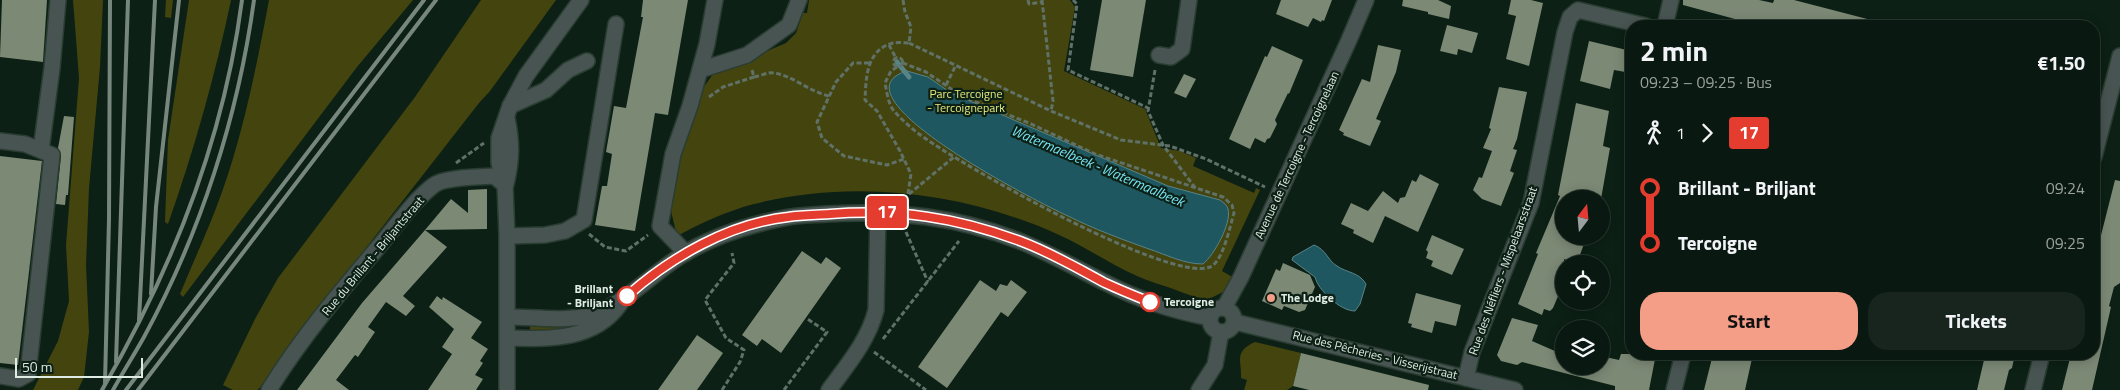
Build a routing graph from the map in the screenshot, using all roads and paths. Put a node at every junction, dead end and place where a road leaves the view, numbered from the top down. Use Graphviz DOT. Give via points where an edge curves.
graph roads {
  1 [pos="58,0"];
  2 [pos="581,0"];
  3 [pos="715,0"];
  4 [pos="799,0"];
  5 [pos="903,0"];
  6 [pos="1028,0"];
  7 [pos="1073,0"];
  8 [pos="1366,0"];
  9 [pos="1670,0"];
  10 [pos="1042,1"];
  11 [pos="1189,3"];
  12 [pos="1665,20"];
  13 [pos="1625,21"];
  14 [pos="616,24"];
  15 [pos="910,43"];
  16 [pos="889,45"];
  17 [pos="747,55"];
  18 [pos="2120,56"];
  19 [pos="896,58"];
  20 [pos="587,61"];
  21 [pos="1157,61"];
  22 [pos="869,63"];
  23 [pos="903,63"];
  24 [pos="956,65"];
  25 [pos="897,66"];
  26 [pos="700,70"];
  27 [pos="754,77"];
  28 [pos="946,84"];
  29 [pos="829,96"];
  30 [pos="690,106"];
  31 [pos="1148,108"];
  32 [pos="1051,111"];
  33 [pos="506,118"];
  34 [pos="2100,121"];
  35 [pos="0,141"];
  36 [pos="1163,145"];
  37 [pos="41,150"];
  38 [pos="954,157"];
  39 [pos="904,160"];
  40 [pos="435,184"];
  41 [pos="505,185"];
  42 [pos="1265,187"];
  43 [pos="1197,189"];
  44 [pos="878,212"];
  45 [pos="580,222"];
  46 [pos="660,226"];
  47 [pos="906,232"];
  48 [pos="507,236"];
  49 [pos="959,242"];
  50 [pos="686,253"];
  51 [pos="732,253"];
  52 [pos="928,282"];
  53 [pos="624,299"];
  54 [pos="1224,308"];
  55 [pos="508,317"];
  56 [pos="806,318"];
  57 [pos="1210,318"];
  58 [pos="1235,322"];
  59 [pos="1221,332"];
  60 [pos="508,338"];
  61 [pos="880,344"];
  62 [pos="874,351"];
  63 [pos="1682,360"];
  64 [pos="2040,360"];
  65 [pos="506,369"];
  66 [pos="0,376"];
  67 [pos="1466,378"];
  68 [pos="269,390"];
  69 [pos="496,390"];
  70 [pos="507,390"];
  71 [pos="722,390"];
  72 [pos="784,390"];
  73 [pos="829,390"];
  74 [pos="926,390"];
  75 [pos="1199,390"];
  76 [pos="1515,390"];
  77 [pos="1674,390"];
  78 [pos="2033,390"];
  1 -- 37 [label="street"];
  2 -- 33 [label="street" via="526,76"];
  3 -- 26 [label="street"];
  4 -- 17 [label="street" via="788,25"];
  5 -- 15 [label="path" via="911,27"];
  6 -- 10 [label="path" via="1030,4"];
  7 -- 31 [label="path" via="1077,4 1068,70"];
  8 -- 54 [label="street, Avenue de Tercoigne - Tercoignelaan"];
  9 -- 12 [label="street"];
  10 -- 32 [label="path" via="1053,101"];
  11 -- 21 [label="street" via="1182,49"];
  13 -- 67 [label="street, Rue des Néfliers - Mispelaarsstraat" via="1578,10 1570,17 1531,204 1472,352"];
  14 -- 45 [label="street" via="584,220"];
  15 -- 16 [label="path"];
  15 -- 24 [label="path"];
  16 -- 19 [label="path"];
  16 -- 22 [label="path"];
  17 -- 26 [label="street"];
  17 -- 27 [label="path"];
  18 -- 34 [label="street"];
  19 -- 23 [label="path" via="903,59"];
  19 -- 25 [label="path" via="894,64"];
  20 -- 33 [label="street" via="568,70"];
  21 -- 31 [label="path"];
  22 -- 29 [label="path" via="854,63 836,82"];
  22 -- 39 [label="path" via="865,100 877,111"];
  23 -- 25 [label="path"];
  23 -- 28 [label="path"];
  24 -- 28 [label="path"];
  24 -- 32 [label="path"];
  25 -- 38 [label="path" via="885,83 893,110 919,134"];
  26 -- 30 [label="street"];
  27 -- 29 [label="path" via="773,73 815,93"];
  27 -- 30 [label="path" via="723,87"];
  28 -- 43 [label="path" via="963,97 1095,154"];
  29 -- 39 [label="path" via="817,122 822,138 844,156 858,160 887,165"];
  30 -- 46 [label="street" via="673,154"];
  31 -- 36 [label="path"];
  32 -- 36 [label="path" via="1121,140"];
  33 -- 40 [label="path" via="443,172"];
  33 -- 41 [label="street" via="511,139 511,163"];
  35 -- 37 [label="street"];
  36 -- 42 [label="path" via="1206,159"];
  36 -- 43 [label="path"];
  37 -- 66 [label="street" via="52,155 28,374 19,379"];
  38 -- 39 [label="path" via="908,194 911,174"];
  38 -- 43 [label="path" via="1109,240 1172,264 1210,267 1219,261 1234,213 1232,205 1223,197"];
  40 -- 41 [label="street" via="494,176"];
  40 -- 68 [label="street, Rue du Brillant - Briljantstraat" via="357,272 285,364"];
  41 -- 48 [label="street"];
  44 -- 50 [label="street" via="787,217 730,232"];
  44 -- 57 [label="street" via="941,219 1004,236 1070,263 1107,284 1150,302"];
  44 -- 73 [label="street" via="875,316 863,344"];
  45 -- 46 [label="path" via="590,236 605,247 626,251 647,237 652,226"];
  45 -- 48 [label="street" via="565,231 545,235"];
  46 -- 50 [label="street"];
  47 -- 52 [label="path"];
  48 -- 55 [label="street"];
  49 -- 52 [label="path"];
  50 -- 53 [label="street"];
  51 -- 71 [label="path" via="734,264 705,300 726,338 744,350"];
  52 -- 61 [label="path"];
  53 -- 55 [label="street" via="592,314 573,318"];
  53 -- 60 [label="street" via="612,316 587,331 566,337"];
  54 -- 57 [label="street" via="1218,308"];
  54 -- 58 [label="street" via="1234,315"];
  55 -- 60 [label="street"];
  56 -- 72 [label="path" via="827,332"];
  57 -- 59 [label="street" via="1211,325"];
  58 -- 59 [label="street" via="1227,332"];
  58 -- 67 [label="street, Rue des Pêcheries - Visserijstraat"];
  59 -- 75 [label="street" via="1215,366"];
  60 -- 65 [label="street"];
  62 -- 74 [label="path"];
  63 -- 77 [label="street"];
  64 -- 78 [label="street"];
  65 -- 69 [label="street"];
  65 -- 70 [label="street"];
  67 -- 76 [label="street, Rue des Pêcheries - Visserijstraat"];
}
